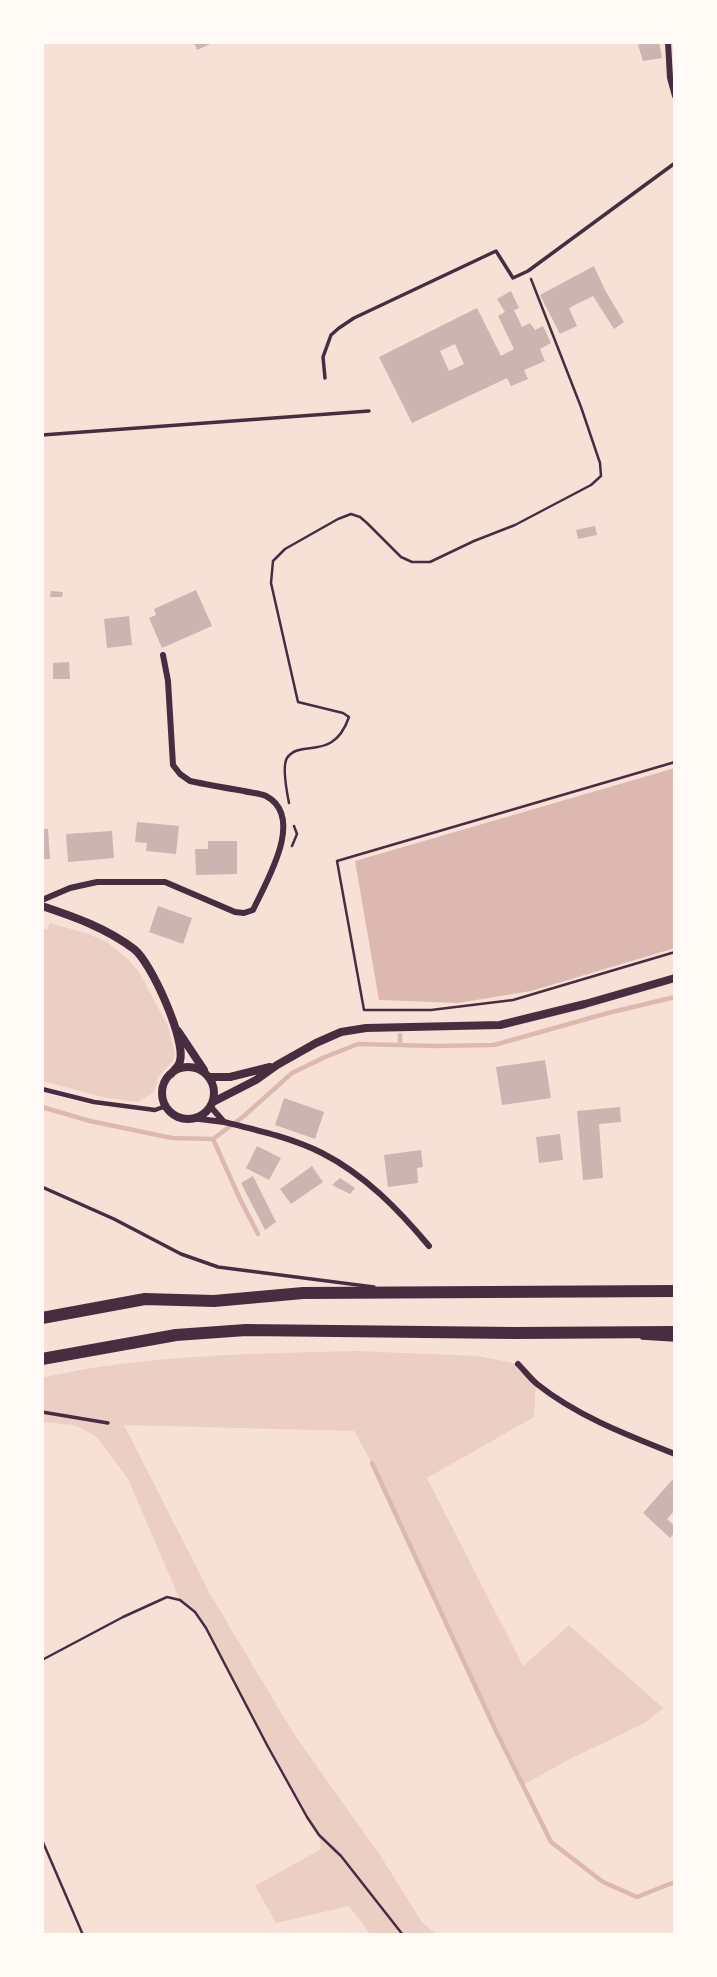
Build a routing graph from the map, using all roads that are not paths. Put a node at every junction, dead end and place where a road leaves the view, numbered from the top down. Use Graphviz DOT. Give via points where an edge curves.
graph roads {
  1 [pos="668,42"];
  2 [pos="675,96"];
  3 [pos="675,163"];
  4 [pos="325,378"];
  5 [pos="369,411"];
  6 [pos="42,435"];
  7 [pos="163,655"];
  8 [pos="42,903"];
  9 [pos="675,978"];
  10 [pos="177,1029"];
  11 [pos="277,1065"];
  12 [pos="171,1074"];
  13 [pos="208,1075"];
  14 [pos="42,1089"];
  15 [pos="212,1104"];
  16 [pos="166,1106"];
  17 [pos="191,1118"];
  18 [pos="224,1122"];
  19 [pos="42,1187"];
  20 [pos="429,1246"];
  21 [pos="675,1291"];
  22 [pos="417,1292"];
  23 [pos="42,1318"];
  24 [pos="675,1332"];
  25 [pos="513,1333"];
  26 [pos="675,1340"];
  27 [pos="42,1359"];
  28 [pos="518,1364"];
  29 [pos="42,1412"];
  30 [pos="108,1423"];
  31 [pos="675,1454"];
  1 -- 2 [label="street"];
  3 -- 4 [label="lane" via="528,271 513,278 496,251 354,318 331,335 323,357"];
  5 -- 6 [label="lane"];
  7 -- 8 [label="street" via="173,765 190,781 264,795 282,816 281,846 253,910 235,912 164,882 97,882 70,888"];
  8 -- 10 [label="street" via="95,925 137,951 161,990"];
  9 -- 11 [label="street" via="500,1025 341,1032"];
  10 -- 12 [label="street" via="181,1058"];
  10 -- 13 [label="street"];
  11 -- 13 [label="street" via="230,1077"];
  11 -- 15 [label="street"];
  12 -- 13 [label="street" via="185,1067"];
  12 -- 16 [label="street" via="163,1089"];
  13 -- 15 [label="street" via="214,1091"];
  14 -- 16 [label="street" via="94,1102 155,1110"];
  15 -- 17 [label="street" via="202,1115"];
  15 -- 18 [label="street"];
  16 -- 17 [label="street" via="177,1116"];
  17 -- 18 [label="street"];
  18 -- 20 [label="street" via="322,1153 366,1180"];
  19 -- 22 [label="lane" via="181,1254 218,1266"];
  21 -- 22 [label="highway"];
  22 -- 23 [label="highway" via="145,1300"];
  24 -- 25 [label="highway"];
  25 -- 26 [label="lane"];
  25 -- 27 [label="highway" via="246,1330 176,1335"];
  28 -- 31 [label="street" via="565,1403 619,1432"];
  29 -- 30 [label="lane"];
}
